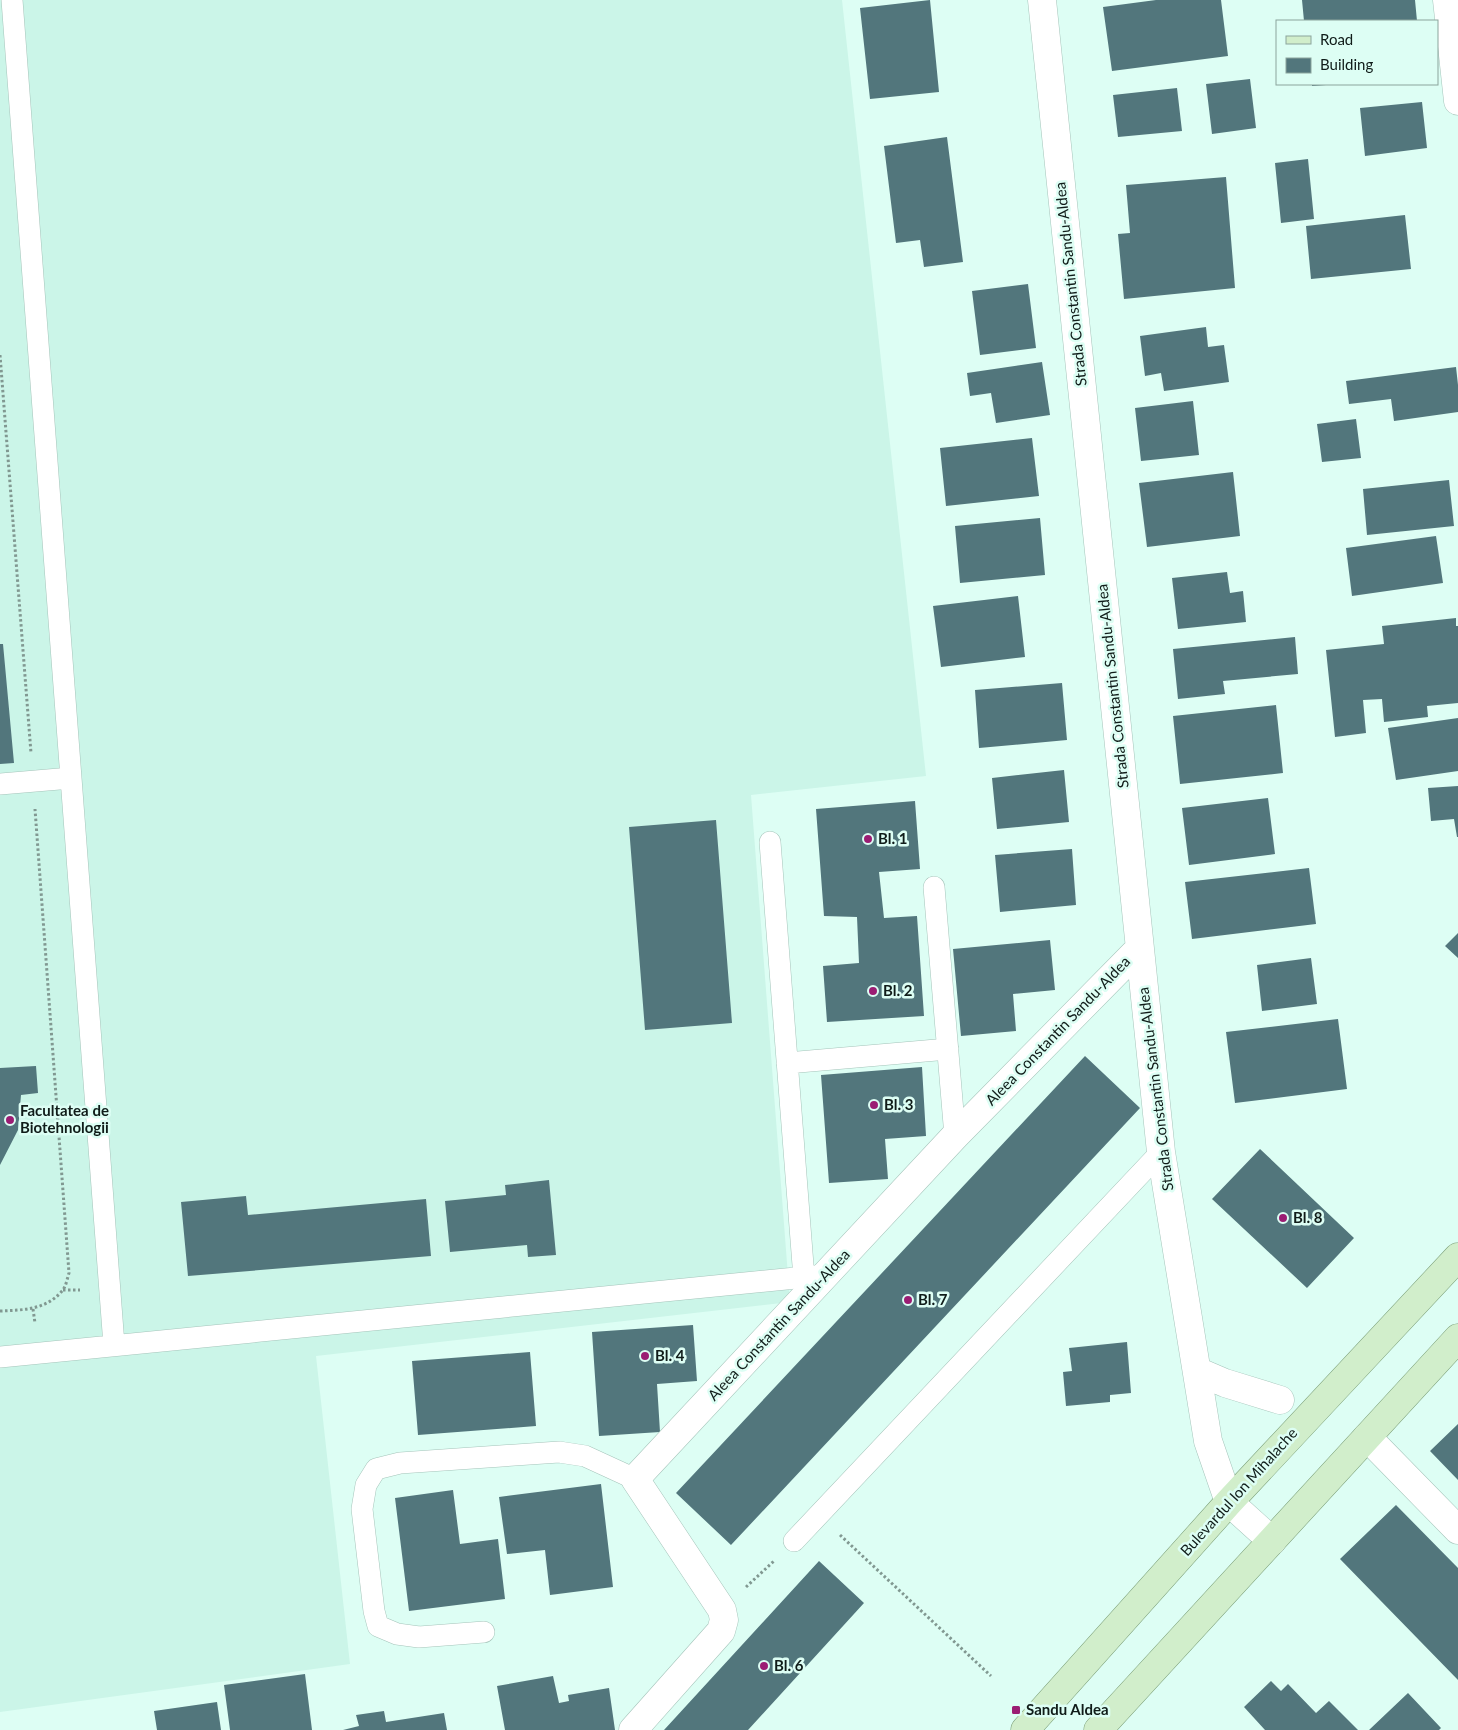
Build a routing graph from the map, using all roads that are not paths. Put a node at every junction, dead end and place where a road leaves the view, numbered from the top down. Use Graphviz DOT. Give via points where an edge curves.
graph roads {
  1 [pos="12,0"];
  2 [pos="1042,0"];
  3 [pos="1448,0"];
  4 [pos="1458,102"];
  5 [pos="71,778"];
  6 [pos="0,784"];
  7 [pos="770,842"];
  8 [pos="934,887"];
  9 [pos="1140,948"];
  10 [pos="948,1049"];
  11 [pos="787,1063"];
  12 [pos="955,1136"];
  13 [pos="1162,1152"];
  14 [pos="1458,1257"];
  15 [pos="815,1276"];
  16 [pos="1458,1338"];
  17 [pos="114,1345"];
  18 [pos="0,1357"];
  19 [pos="1197,1371"];
  20 [pos="1280,1400"];
  21 [pos="1367,1437"];
  22 [pos="635,1479"];
  23 [pos="1229,1502"];
  24 [pos="1458,1530"];
  25 [pos="794,1541"];
  26 [pos="1272,1541"];
  27 [pos="484,1632"];
  28 [pos="633,1730"];
  29 [pos="1025,1730"];
  30 [pos="1098,1730"];
  1 -- 5 [label="lane"];
  2 -- 9 [label="street, Strada Constantin Sandu-Aldea"];
  3 -- 4 [label="street"];
  5 -- 6 [label="lane"];
  5 -- 17 [label="lane"];
  7 -- 11 [label="lane"];
  8 -- 10 [label="lane"];
  9 -- 12 [label="street, Aleea Constantin Sandu-Aldea"];
  9 -- 13 [label="street, Strada Constantin Sandu-Aldea"];
  10 -- 11 [label="lane"];
  10 -- 12 [label="lane"];
  11 -- 15 [label="lane"];
  12 -- 15 [label="street, Aleea Constantin Sandu-Aldea"];
  13 -- 19 [label="street, Strada Constantin Sandu-Aldea"];
  13 -- 25 [label="lane"];
  14 -- 23 [label="main road, Bulevardul Ion Mihalache"];
  15 -- 17 [label="lane"];
  15 -- 22 [label="street, Aleea Constantin Sandu-Aldea"];
  16 -- 21 [label="main road"];
  17 -- 18 [label="lane"];
  19 -- 20 [label="street"];
  19 -- 23 [label="street, Strada Constantin Sandu-Aldea" via="1208,1441"];
  21 -- 24 [label="street"];
  21 -- 26 [label="main road"];
  22 -- 27 [label="lane" via="586,1456 558,1452 400,1462 376,1469 366,1485 362,1509 378,1626 397,1634 419,1637"];
  22 -- 28 [label="street" via="722,1610 724,1620 721,1631"];
  23 -- 26 [label="street, Strada Constantin Sandu-Aldea"];
  23 -- 29 [label="main road, Bulevardul Ion Mihalache"];
  26 -- 30 [label="main road"];
}
